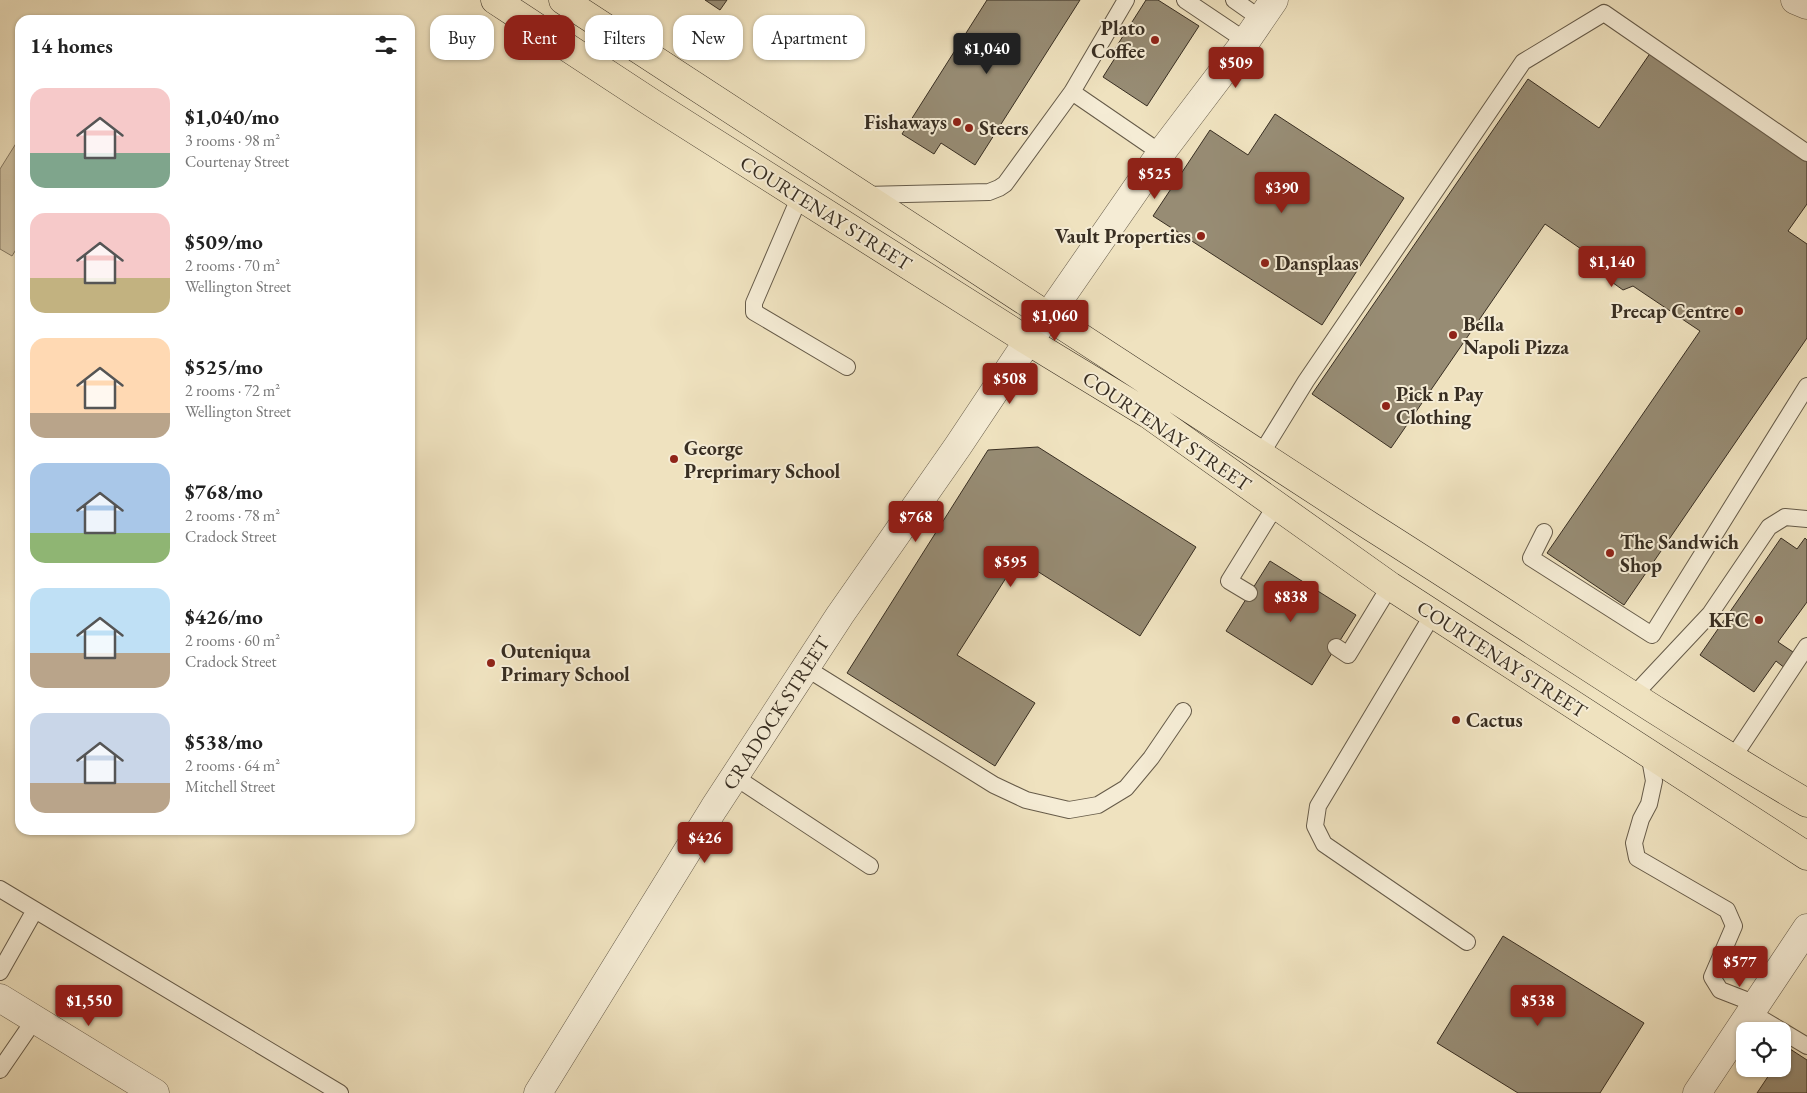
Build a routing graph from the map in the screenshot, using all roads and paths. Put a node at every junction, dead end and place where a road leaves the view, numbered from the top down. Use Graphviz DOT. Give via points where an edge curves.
graph roads {
  1 [pos="495,0"];
  2 [pos="563,0"];
  3 [pos="1126,0"];
  4 [pos="1185,0"];
  5 [pos="1234,0"];
  6 [pos="1795,0"];
  7 [pos="1807,5"];
  8 [pos="1268,9"];
  9 [pos="1246,41"];
  10 [pos="1072,92"];
  11 [pos="1161,153"];
  12 [pos="1807,153"];
  13 [pos="862,195"];
  14 [pos="800,196"];
  15 [pos="1048,316"];
  16 [pos="1028,341"];
  17 [pos="847,367"];
  18 [pos="1807,386"];
  19 [pos="1261,454"];
  20 [pos="1276,505"];
  21 [pos="1807,519"];
  22 [pos="1544,532"];
  23 [pos="1390,586"];
  24 [pos="1249,593"];
  25 [pos="1433,614"];
  26 [pos="1807,646"];
  27 [pos="1336,647"];
  28 [pos="806,668"];
  29 [pos="1632,696"];
  30 [pos="1183,711"];
  31 [pos="1649,754"];
  32 [pos="1732,759"];
  33 [pos="734,777"];
  34 [pos="1807,804"];
  35 [pos="1807,856"];
  36 [pos="870,866"];
  37 [pos="0,889"];
  38 [pos="35,910"];
  39 [pos="1807,928"];
  40 [pos="1467,942"];
  41 [pos="0,972"];
  42 [pos="0,998"];
  43 [pos="1753,1008"];
  44 [pos="35,1019"];
  45 [pos="1771,1022"];
  46 [pos="1791,1036"];
  47 [pos="1807,1046"];
  48 [pos="0,1070"];
  49 [pos="317,1087"];
  50 [pos="155,1093"];
  51 [pos="340,1093"];
  52 [pos="538,1093"];
  53 [pos="1697,1093"];
  1 -- 14 [label="highway, COURTENAY STREET"];
  2 -- 13 [label="highway, COURTENAY STREET"];
  3 -- 10 [label="lane"];
  4 -- 9 [label="lane"];
  5 -- 8 [label="lane"];
  6 -- 7 [label="street"];
  8 -- 9 [label="street, CRADOCK STREET"];
  9 -- 11 [label="street, CRADOCK STREET"];
  10 -- 11 [label="lane"];
  10 -- 13 [label="lane" via="999,188 989,192"];
  11 -- 15 [label="street, CRADOCK STREET"];
  12 -- 19 [label="lane" via="1604,14 1523,62 1306,381"];
  13 -- 15 [label="highway, COURTENAY STREET"];
  14 -- 16 [label="highway, COURTENAY STREET"];
  14 -- 17 [label="lane" via="754,303 754,312"];
  15 -- 16 [label="street, CRADOCK STREET"];
  15 -- 19 [label="highway, COURTENAY STREET"];
  16 -- 20 [label="highway, COURTENAY STREET" via="1148,414"];
  16 -- 28 [label="street, CRADOCK STREET"];
  18 -- 22 [label="lane" via="1652,635 1531,558"];
  19 -- 29 [label="highway, COURTENAY STREET"];
  20 -- 23 [label="highway, COURTENAY STREET"];
  20 -- 24 [label="lane" via="1229,581"];
  21 -- 29 [label="lane" via="1785,517 1770,527 1710,614"];
  23 -- 25 [label="highway, COURTENAY STREET"];
  23 -- 27 [label="lane" via="1348,655"];
  25 -- 31 [label="highway, COURTENAY STREET"];
  25 -- 40 [label="lane" via="1318,806 1315,826 1324,844"];
  26 -- 32 [label="lane"];
  28 -- 30 [label="lane" via="994,786 1026,800 1069,810 1098,805 1126,788"];
  28 -- 33 [label="street, CRADOCK STREET"];
  29 -- 32 [label="highway, COURTENAY STREET"];
  31 -- 35 [label="highway, COURTENAY STREET"];
  31 -- 43 [label="lane" via="1654,781 1650,804 1634,843 1637,858 1727,910 1734,926 1712,977 1720,990"];
  32 -- 34 [label="highway, COURTENAY STREET"];
  33 -- 36 [label="lane"];
  33 -- 52 [label="street, CRADOCK STREET"];
  37 -- 38 [label="lane"];
  38 -- 41 [label="lane"];
  38 -- 49 [label="lane"];
  39 -- 43 [label="street"];
  42 -- 44 [label="street"];
  43 -- 45 [label="lane"];
  43 -- 53 [label="street"];
  44 -- 48 [label="lane"];
  44 -- 50 [label="street"];
  46 -- 47 [label="lane"];
  49 -- 51 [label="lane"];
}
